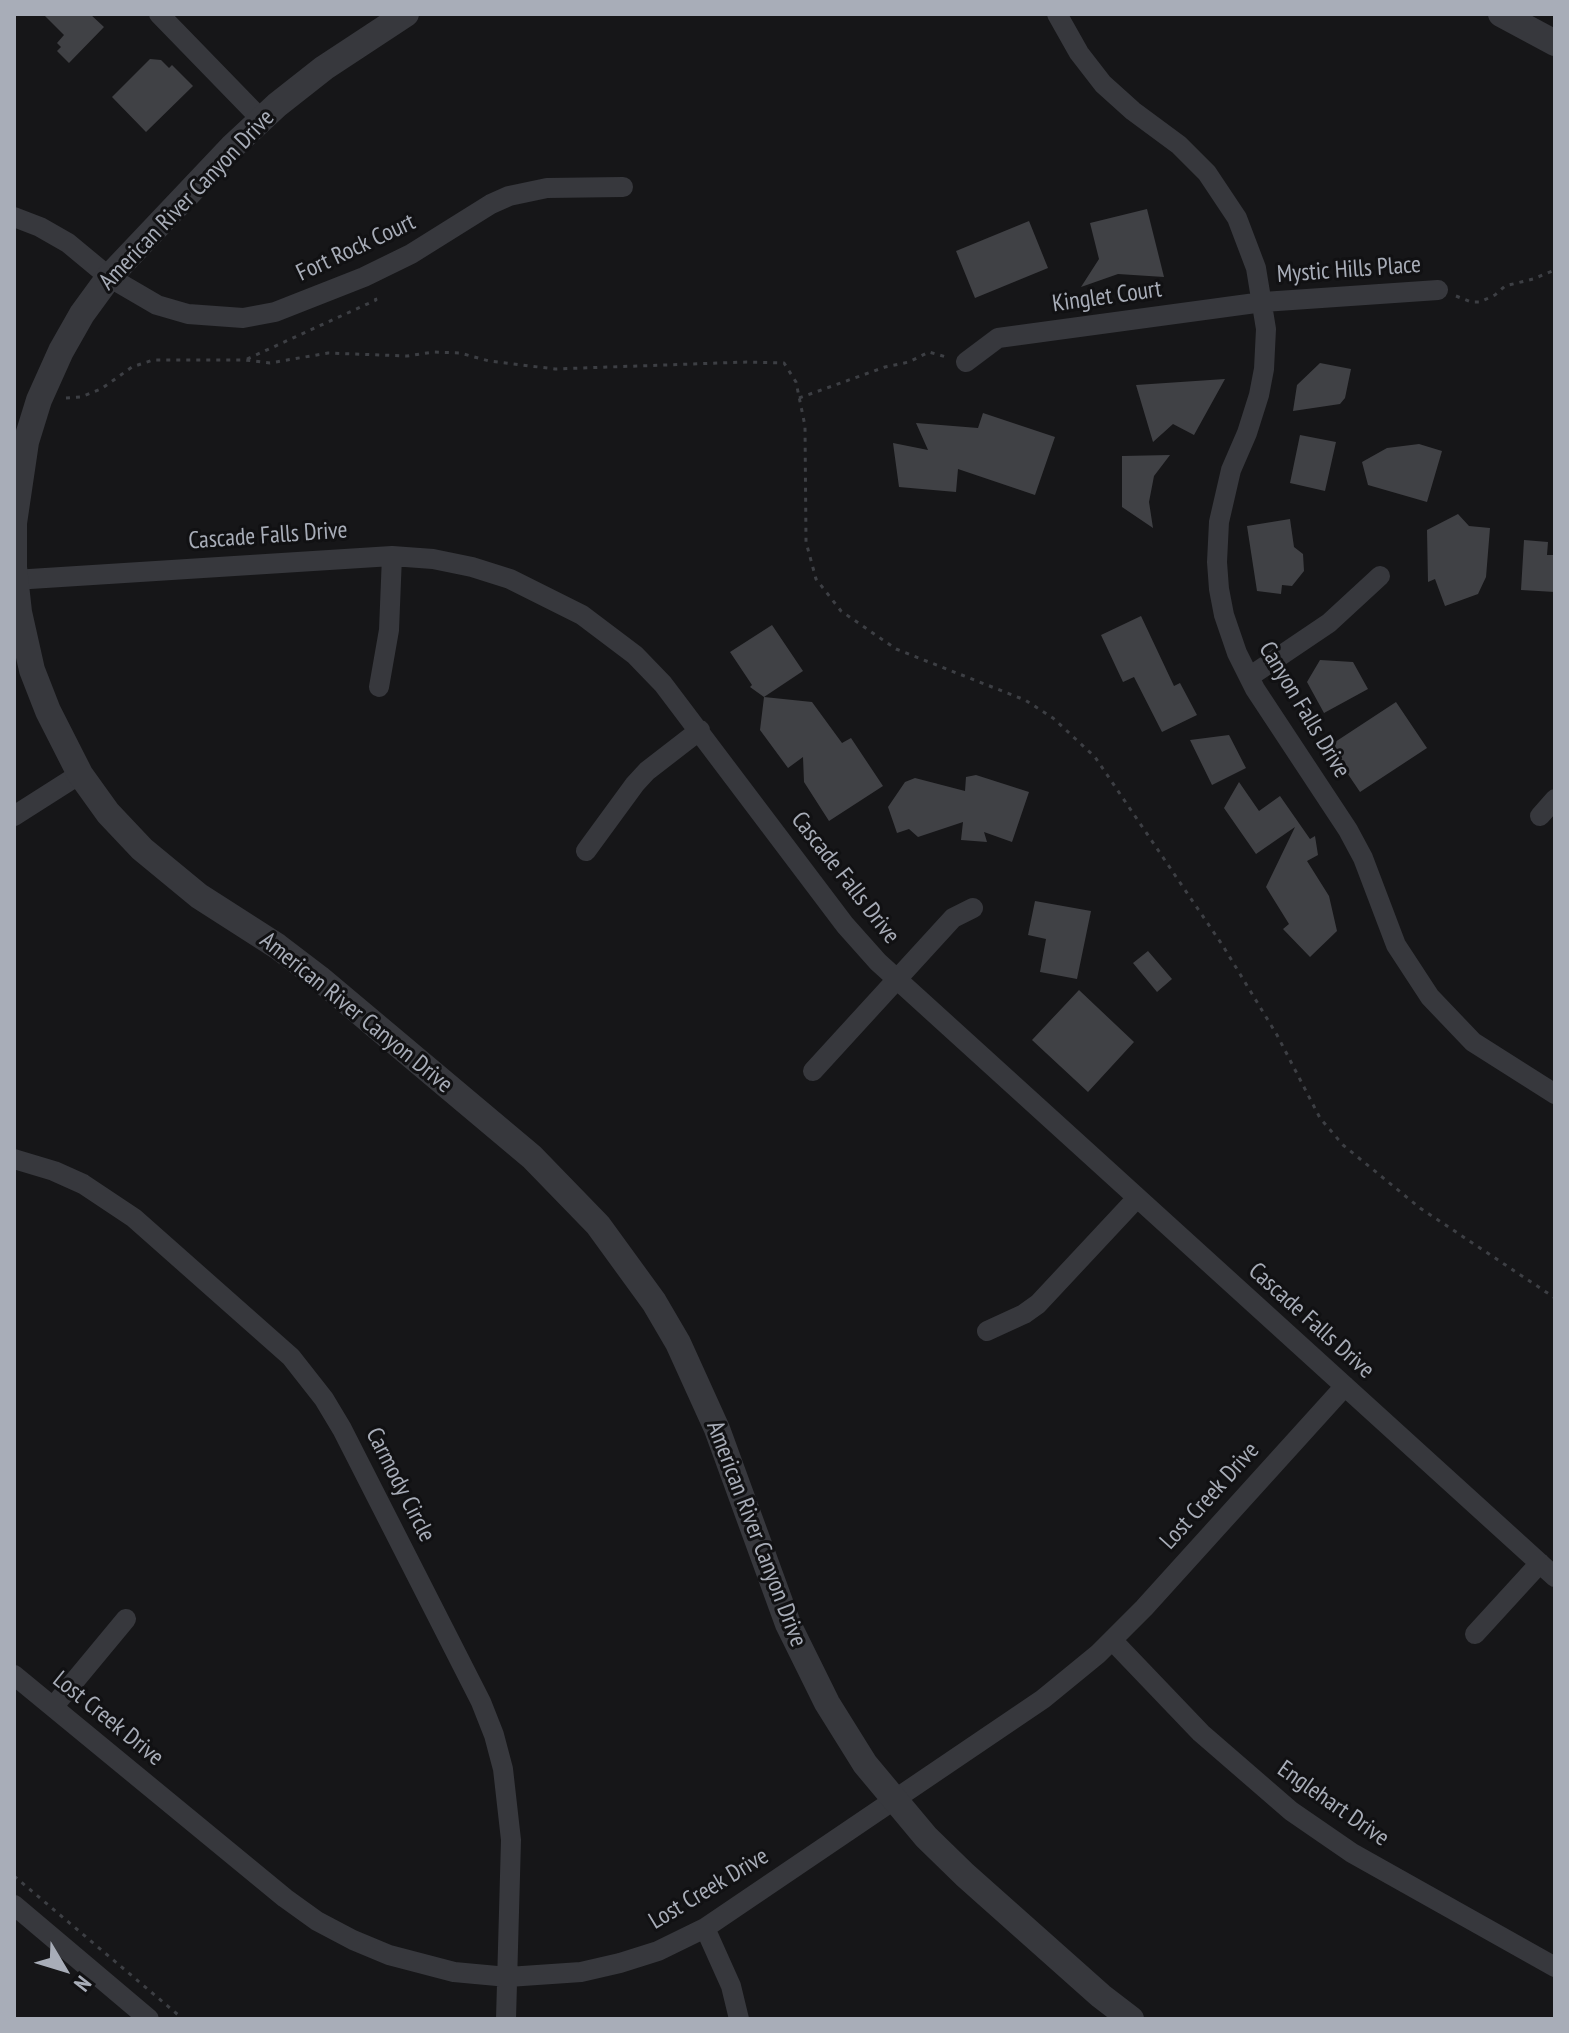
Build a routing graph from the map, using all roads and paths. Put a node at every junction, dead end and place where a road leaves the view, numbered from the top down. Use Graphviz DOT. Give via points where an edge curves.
graph roads {
  1 [pos="159,14"];
  2 [pos="406,14"];
  3 [pos="1057,14"];
  4 [pos="1501,14"];
  5 [pos="1555,43"];
  6 [pos="261,119"];
  7 [pos="623,187"];
  8 [pos="14,217"];
  9 [pos="1555,270"];
  10 [pos="370,275"];
  11 [pos="109,277"];
  12 [pos="1438,290"];
  13 [pos="1263,302"];
  14 [pos="245,360"];
  15 [pos="966,362"];
  16 [pos="798,398"];
  17 [pos="39,400"];
  18 [pos="392,556"];
  19 [pos="1380,576"];
  20 [pos="15,580"];
  21 [pos="1249,677"];
  22 [pos="379,687"];
  23 [pos="700,730"];
  24 [pos="80,774"];
  25 [pos="1555,799"];
  26 [pos="14,816"];
  27 [pos="1540,816"];
  28 [pos="586,851"];
  29 [pos="973,908"];
  30 [pos="896,980"];
  31 [pos="813,1071"];
  32 [pos="1555,1094"];
  33 [pos="14,1159"];
  34 [pos="1137,1198"];
  35 [pos="1555,1298"];
  36 [pos="987,1331"];
  37 [pos="1345,1386"];
  38 [pos="1548,1570"];
  39 [pos="126,1619"];
  40 [pos="1475,1634"];
  41 [pos="1112,1640"];
  42 [pos="14,1675"];
  43 [pos="53,1707"];
  44 [pos="894,1801"];
  45 [pos="14,1876"];
  46 [pos="14,1905"];
  47 [pos="705,1928"];
  48 [pos="1555,1967"];
  49 [pos="508,1977"];
  50 [pos="149,2019"];
  51 [pos="183,2019"];
  52 [pos="506,2019"];
  53 [pos="739,2019"];
  54 [pos="1131,2019"];
  1 -- 6 [label="street"];
  2 -- 6 [label="street, American River Canyon Drive" via="324,68"];
  3 -- 13 [label="street, Canyon Falls Drive" via="1103,84 1179,145 1223,195 1248,242"];
  4 -- 5 [label="street"];
  6 -- 11 [label="street, American River Canyon Drive"];
  7 -- 10 [label="street, Fort Rock Court" via="547,188 509,196"];
  8 -- 11 [label="street, Fort Rock Court" via="68,243"];
  9 -- 12 [label="path" via="1505,286 1480,302"];
  10 -- 11 [label="street, Fort Rock Court" via="275,312 221,318 157,305"];
  10 -- 14 [label="path" via="376,300"];
  11 -- 17 [label="street, American River Canyon Drive" via="82,314"];
  12 -- 13 [label="street, Mystic Hills Place"];
  13 -- 15 [label="street, Kinglet Court" via="998,338"];
  13 -- 21 [label="street, Canyon Falls Drive" via="1264,369 1224,496 1217,562 1224,615"];
  14 -- 16 [label="path" via="270,363 328,353 434,352 555,369 784,363 796,382"];
  14 -- 17 [label="path" via="153,360 81,397"];
  15 -- 16 [label="path" via="929,352"];
  16 -- 35 [label="path" via="805,426 806,542 816,579 841,611 896,649 1025,700 1095,757 1223,946 1320,1118 1343,1145 1420,1208"];
  17 -- 20 [label="street, American River Canyon Drive" via="18,486"];
  18 -- 20 [label="street, Cascade Falls Drive"];
  18 -- 22 [label="street" via="389,630"];
  18 -- 23 [label="street, Cascade Falls Drive" via="472,567 510,579 582,615 635,655"];
  19 -- 21 [label="street" via="1329,623"];
  20 -- 24 [label="street, American River Canyon Drive" via="32,670"];
  21 -- 32 [label="street, Canyon Falls Drive" via="1348,830 1396,945 1430,997 1473,1042"];
  23 -- 28 [label="street" via="647,771"];
  23 -- 30 [label="street, Cascade Falls Drive" via="845,925"];
  24 -- 26 [label="street"];
  24 -- 44 [label="street, American River Canyon Drive" via="108,813 164,869 319,978 532,1157 598,1225 678,1343 717,1429 808,1668"];
  25 -- 27 [label="street"];
  29 -- 30 [label="street" via="953,918"];
  30 -- 31 [label="street"];
  30 -- 34 [label="street, Cascade Falls Drive"];
  33 -- 49 [label="street, Carmody Circle" via="83,1184 134,1218 278,1344 324,1399 494,1735 510,1828"];
  34 -- 36 [label="street" via="1038,1304"];
  34 -- 37 [label="street, Cascade Falls Drive"];
  37 -- 38 [label="street, Cascade Falls Drive"];
  37 -- 41 [label="street, Lost Creek Drive"];
  38 -- 40 [label="street"];
  39 -- 43 [label="street"];
  41 -- 44 [label="street, Lost Creek Drive" via="1043,1699"];
  41 -- 48 [label="street, Englehart Drive" via="1201,1733 1291,1811 1352,1853"];
  42 -- 43 [label="street, Lost Creek Drive"];
  43 -- 49 [label="street, Lost Creek Drive" via="317,1921 389,1955 454,1972"];
  44 -- 47 [label="street, Lost Creek Drive"];
  44 -- 54 [label="street, American River Canyon Drive" via="965,1875"];
  45 -- 51 [label="path"];
  46 -- 50 [label="street"];
  47 -- 49 [label="street, Lost Creek Drive" via="620,1963 581,1972"];
  47 -- 53 [label="street" via="731,1986"];
  49 -- 52 [label="street, Carmody Circle"];
}
